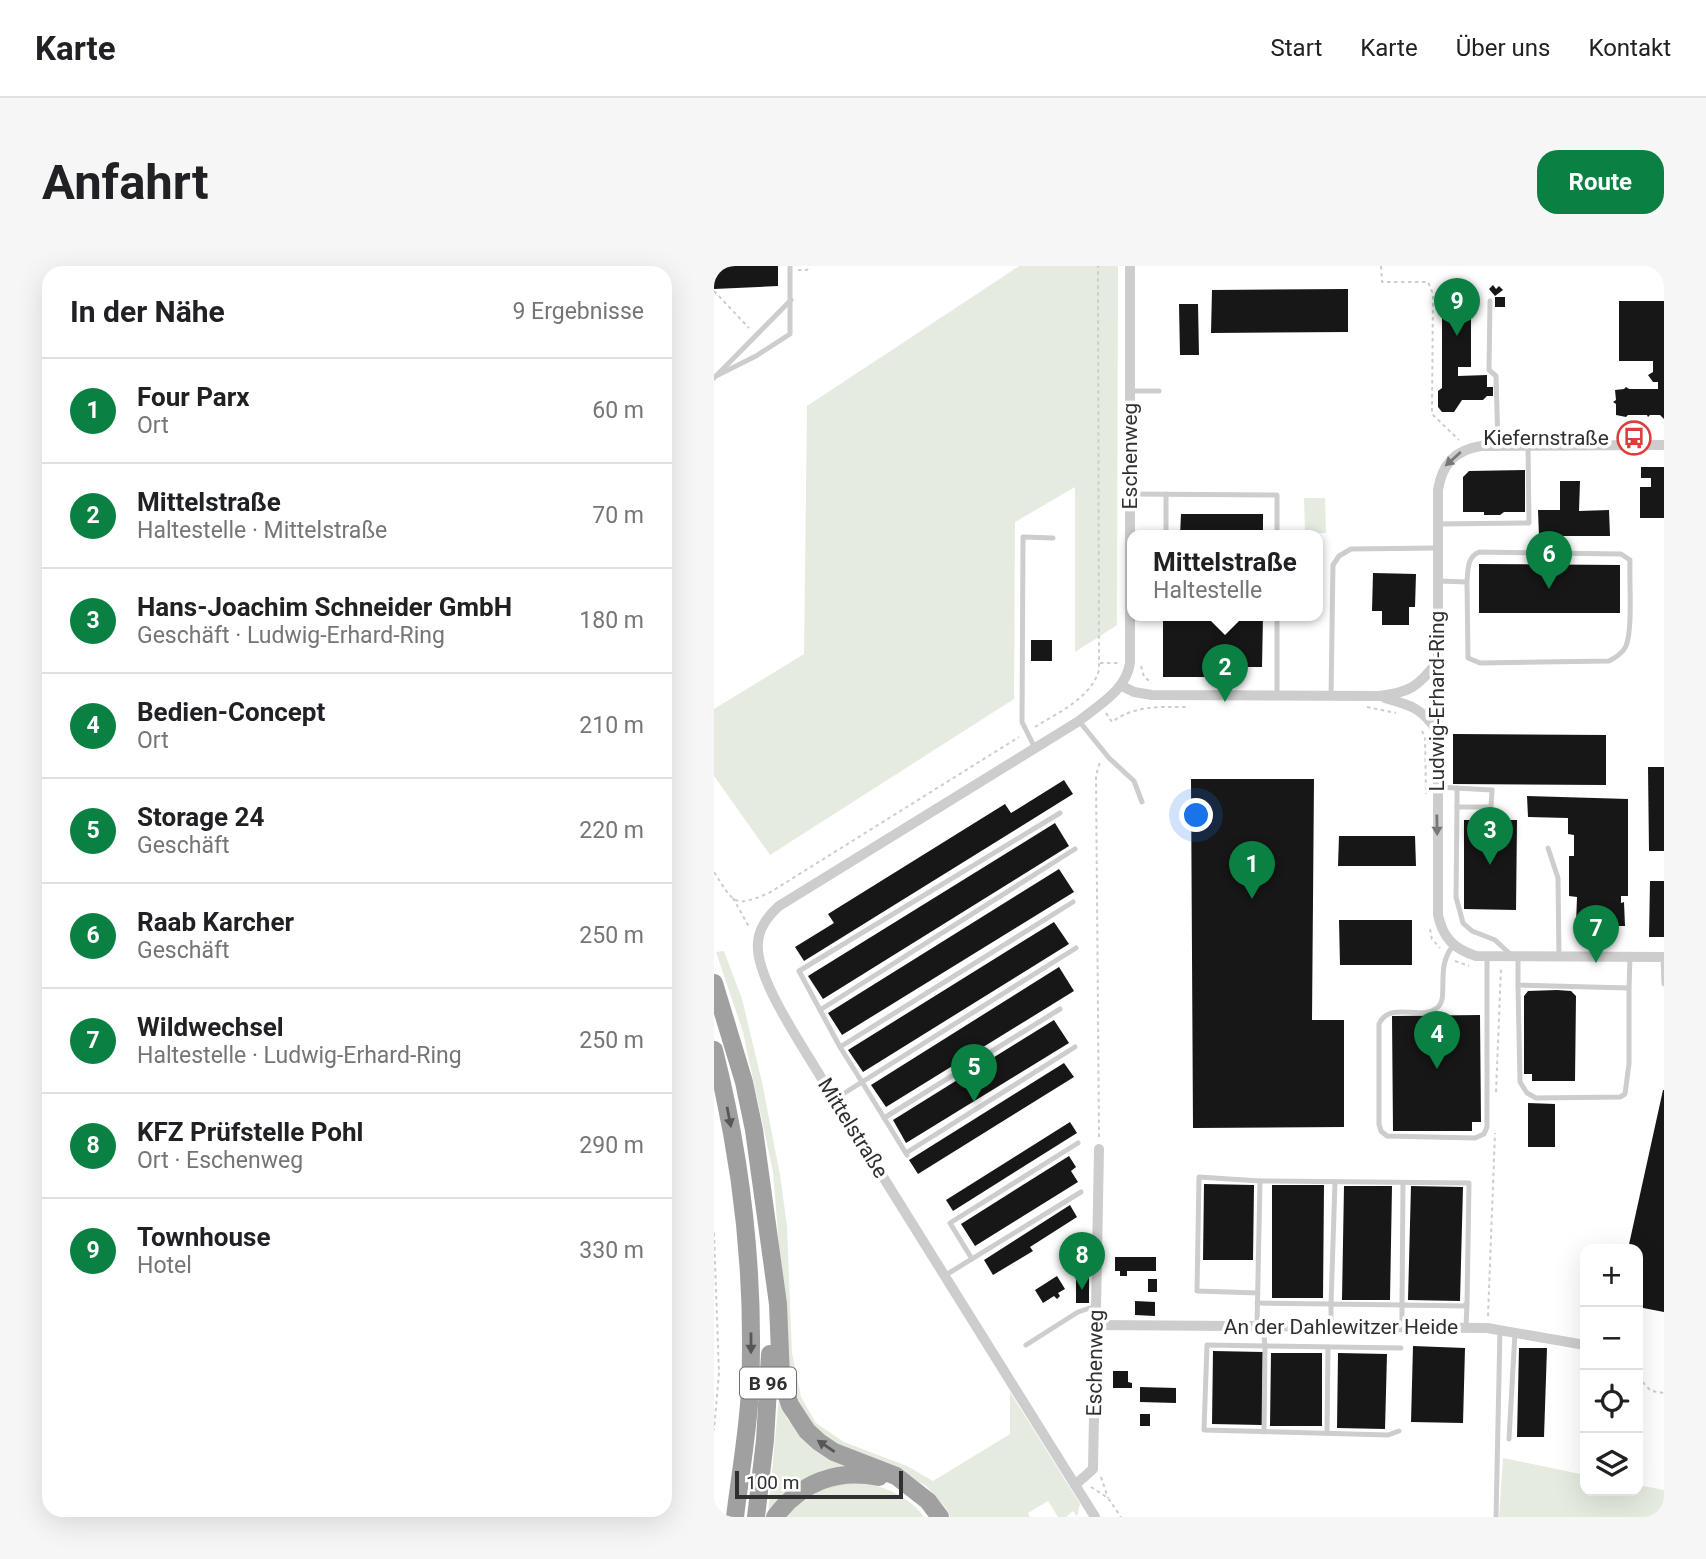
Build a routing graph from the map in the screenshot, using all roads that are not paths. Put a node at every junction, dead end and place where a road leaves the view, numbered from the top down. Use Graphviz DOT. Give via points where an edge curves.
graph roads {
  1 [pos="1130,266"];
  2 [pos="790,268"];
  3 [pos="791,300"];
  4 [pos="1490,300"];
  5 [pos="716,376"];
  6 [pos="1130,391"];
  7 [pos="1159,391"];
  8 [pos="1498,445"];
  9 [pos="1528,445"];
  10 [pos="1664,445"];
  11 [pos="1130,494"];
  12 [pos="1166,495"];
  13 [pos="1438,524"];
  14 [pos="1130,530"];
  15 [pos="1166,530"];
  16 [pos="1277,530"];
  17 [pos="1053,538"];
  18 [pos="1438,548"];
  19 [pos="1438,582"];
  20 [pos="1467,582"];
  21 [pos="1132,621"];
  22 [pos="1277,621"];
  23 [pos="1437,661"];
  24 [pos="1122,686"];
  25 [pos="1277,695"];
  26 [pos="1331,696"];
  27 [pos="1379,696"];
  28 [pos="1079,721"];
  29 [pos="1437,732"];
  30 [pos="1035,748"];
  31 [pos="1437,787"];
  32 [pos="1457,788"];
  33 [pos="1142,802"];
  34 [pos="1457,807"];
  35 [pos="1060,813"];
  36 [pos="1548,848"];
  37 [pos="1075,849"];
  38 [pos="1073,902"];
  39 [pos="1076,948"];
  40 [pos="1449,950"];
  41 [pos="1559,957"];
  42 [pos="1630,957"];
  43 [pos="1663,957"];
  44 [pos="1516,960"];
  45 [pos="1487,962"];
  46 [pos="714,983"];
  47 [pos="1664,984"];
  48 [pos="1518,985"];
  49 [pos="1629,989"];
  50 [pos="1060,1009"];
  51 [pos="820,1010"];
  52 [pos="839,1046"];
  53 [pos="1075,1047"];
  54 [pos="714,1050"];
  55 [pos="862,1082"];
  56 [pos="835,1099"];
  57 [pos="884,1118"];
  58 [pos="1078,1143"];
  59 [pos="1099,1149"];
  60 [pos="1260,1181"];
  61 [pos="1335,1182"];
  62 [pos="1402,1183"];
  63 [pos="1081,1192"];
  64 [pos="769,1249"];
  65 [pos="972,1259"];
  66 [pos="944,1276"];
  67 [pos="1258,1293"];
  68 [pos="1257,1303"];
  69 [pos="1467,1303"];
  70 [pos="1331,1304"];
  71 [pos="1402,1305"];
  72 [pos="1096,1306"];
  73 [pos="1096,1325"];
  74 [pos="1260,1326"];
  75 [pos="1331,1327"];
  76 [pos="1402,1327"];
  77 [pos="1466,1328"];
  78 [pos="1500,1330"];
  79 [pos="1515,1333"];
  80 [pos="1580,1344"];
  81 [pos="1026,1345"];
  82 [pos="1265,1346"];
  83 [pos="1328,1347"];
  84 [pos="1401,1348"];
  85 [pos="1399,1431"];
  86 [pos="1264,1432"];
  87 [pos="1327,1433"];
  88 [pos="1509,1439"];
  89 [pos="1078,1484"];
  90 [pos="928,1502"];
  91 [pos="735,1517"];
  92 [pos="755,1517"];
  93 [pos="775,1517"];
  94 [pos="940,1517"];
  95 [pos="1096,1517"];
  96 [pos="1496,1517"];
  1 -- 6 [label="street, Eschenweg"];
  2 -- 3 [label="lane"];
  3 -- 5 [label="lane"];
  3 -- 5 [label="lane" via="790,334"];
  4 -- 8 [label="lane" via="1489,370 1496,376"];
  6 -- 7 [label="lane"];
  6 -- 11 [label="street, Eschenweg"];
  8 -- 9 [label="street"];
  8 -- 13 [label="street, Ludwig-Erhard-Ring, one-way" via="1468,448 1445,465 1440,476"];
  9 -- 10 [label="street"];
  9 -- 13 [label="lane" via="1529,523"];
  11 -- 12 [label="lane"];
  11 -- 14 [label="street, Eschenweg"];
  12 -- 15 [label="lane"];
  12 -- 16 [label="lane" via="1277,495"];
  13 -- 18 [label="street, Ludwig-Erhard-Ring"];
  17 -- 30 [label="lane" via="1023,537 1022,722"];
  18 -- 19 [label="street, Ludwig-Erhard-Ring"];
  18 -- 26 [label="lane" via="1351,550 1336,559"];
  19 -- 20 [label="lane"];
  19 -- 23 [label="street, Ludwig-Erhard-Ring"];
  20 -- 20 [label="lane" via="1468,658 1472,660 1609,661 1626,647 1627,556 1479,552 1470,561"];
  21 -- 24 [label="street, Eschenweg" via="1135,664"];
  22 -- 25 [label="lane"];
  23 -- 27 [label="street" via="1410,689"];
  23 -- 29 [label="street, Ludwig-Erhard-Ring"];
  24 -- 25 [label="street" via="1152,695"];
  24 -- 28 [label="street"];
  25 -- 26 [label="street"];
  26 -- 27 [label="street"];
  27 -- 29 [label="street" via="1412,706"];
  28 -- 30 [label="street"];
  28 -- 33 [label="lane" via="1134,781"];
  29 -- 31 [label="street, Ludwig-Erhard-Ring"];
  30 -- 56 [label="street, Mittelstraße" via="779,906 762,928 758,942 769,986"];
  31 -- 32 [label="lane"];
  31 -- 40 [label="street, Ludwig-Erhard-Ring, one-way" via="1438,915"];
  32 -- 34 [label="lane"];
  32 -- 34 [label="lane" via="1492,790 1491,807"];
  34 -- 44 [label="lane" via="1456,897 1463,923 1495,940"];
  35 -- 51 [label="lane" via="799,971"];
  36 -- 41 [label="lane" via="1558,878"];
  37 -- 51 [label="lane"];
  38 -- 52 [label="lane"];
  39 -- 55 [label="lane"];
  40 -- 45 [label="street"];
  40 -- 45 [label="lane" via="1442,966 1443,1000 1438,1007 1429,1012 1390,1013 1379,1024 1379,1124 1387,1136 1475,1138 1488,1128"];
  41 -- 42 [label="street"];
  41 -- 44 [label="street"];
  42 -- 43 [label="street"];
  42 -- 49 [label="lane"];
  43 -- 47 [label="lane"];
  44 -- 45 [label="street"];
  44 -- 48 [label="lane"];
  46 -- 64 [label="highway, B 96" via="744,1082"];
  48 -- 49 [label="lane"];
  48 -- 49 [label="lane" via="1520,1082 1536,1098 1625,1094"];
  50 -- 57 [label="lane"];
  51 -- 52 [label="lane"];
  52 -- 55 [label="lane"];
  53 -- 57 [label="lane" via="907,1154"];
  54 -- 91 [label="highway, B 96, one-way" via="733,1135 750,1300 750,1391"];
  55 -- 56 [label="lane"];
  55 -- 57 [label="lane"];
  56 -- 66 [label="street, Mittelstraße"];
  58 -- 65 [label="lane" via="950,1223"];
  59 -- 72 [label="street, Eschenweg"];
  60 -- 61 [label="lane"];
  60 -- 67 [label="lane"];
  60 -- 67 [label="lane" via="1199,1177 1197,1291"];
  61 -- 62 [label="lane"];
  61 -- 70 [label="lane"];
  62 -- 69 [label="lane" via="1469,1184"];
  62 -- 71 [label="lane"];
  63 -- 65 [label="lane"];
  90 -- 64 [label="highway, one-way" via="896,1476 834,1452 798,1420 781,1377 778,1304"];
  64 -- 92 [label="highway, B 96" via="772,1329"];
  65 -- 66 [label="lane"];
  66 -- 89 [label="street, Mittelstraße"];
  67 -- 68 [label="lane"];
  68 -- 70 [label="lane"];
  68 -- 74 [label="lane"];
  69 -- 71 [label="lane"];
  69 -- 77 [label="lane"];
  70 -- 71 [label="lane"];
  70 -- 75 [label="lane"];
  71 -- 76 [label="lane"];
  72 -- 73 [label="street, Eschenweg"];
  72 -- 81 [label="lane" via="1078,1312"];
  73 -- 74 [label="street, An der Dahlewitzer Heide"];
  73 -- 89 [label="street, Eschenweg" via="1093,1469"];
  74 -- 75 [label="street, An der Dahlewitzer Heide"];
  74 -- 82 [label="lane"];
  75 -- 76 [label="street, An der Dahlewitzer Heide"];
  76 -- 77 [label="street, An der Dahlewitzer Heide"];
  77 -- 78 [label="street, An der Dahlewitzer Heide"];
  78 -- 79 [label="street, An der Dahlewitzer Heide"];
  78 -- 96 [label="lane"];
  79 -- 80 [label="street, An der Dahlewitzer Heide"];
  79 -- 88 [label="lane"];
  82 -- 83 [label="lane"];
  82 -- 86 [label="lane"];
  82 -- 86 [label="lane" via="1207,1345 1204,1430"];
  83 -- 84 [label="lane"];
  83 -- 87 [label="lane"];
  85 -- 87 [label="lane" via="1388,1435"];
  86 -- 87 [label="lane"];
  89 -- 95 [label="street, Mittelstraße"];
  90 -- 93 [label="highway" via="886,1478 839,1475 809,1486"];
  90 -- 94 [label="highway"];
}
